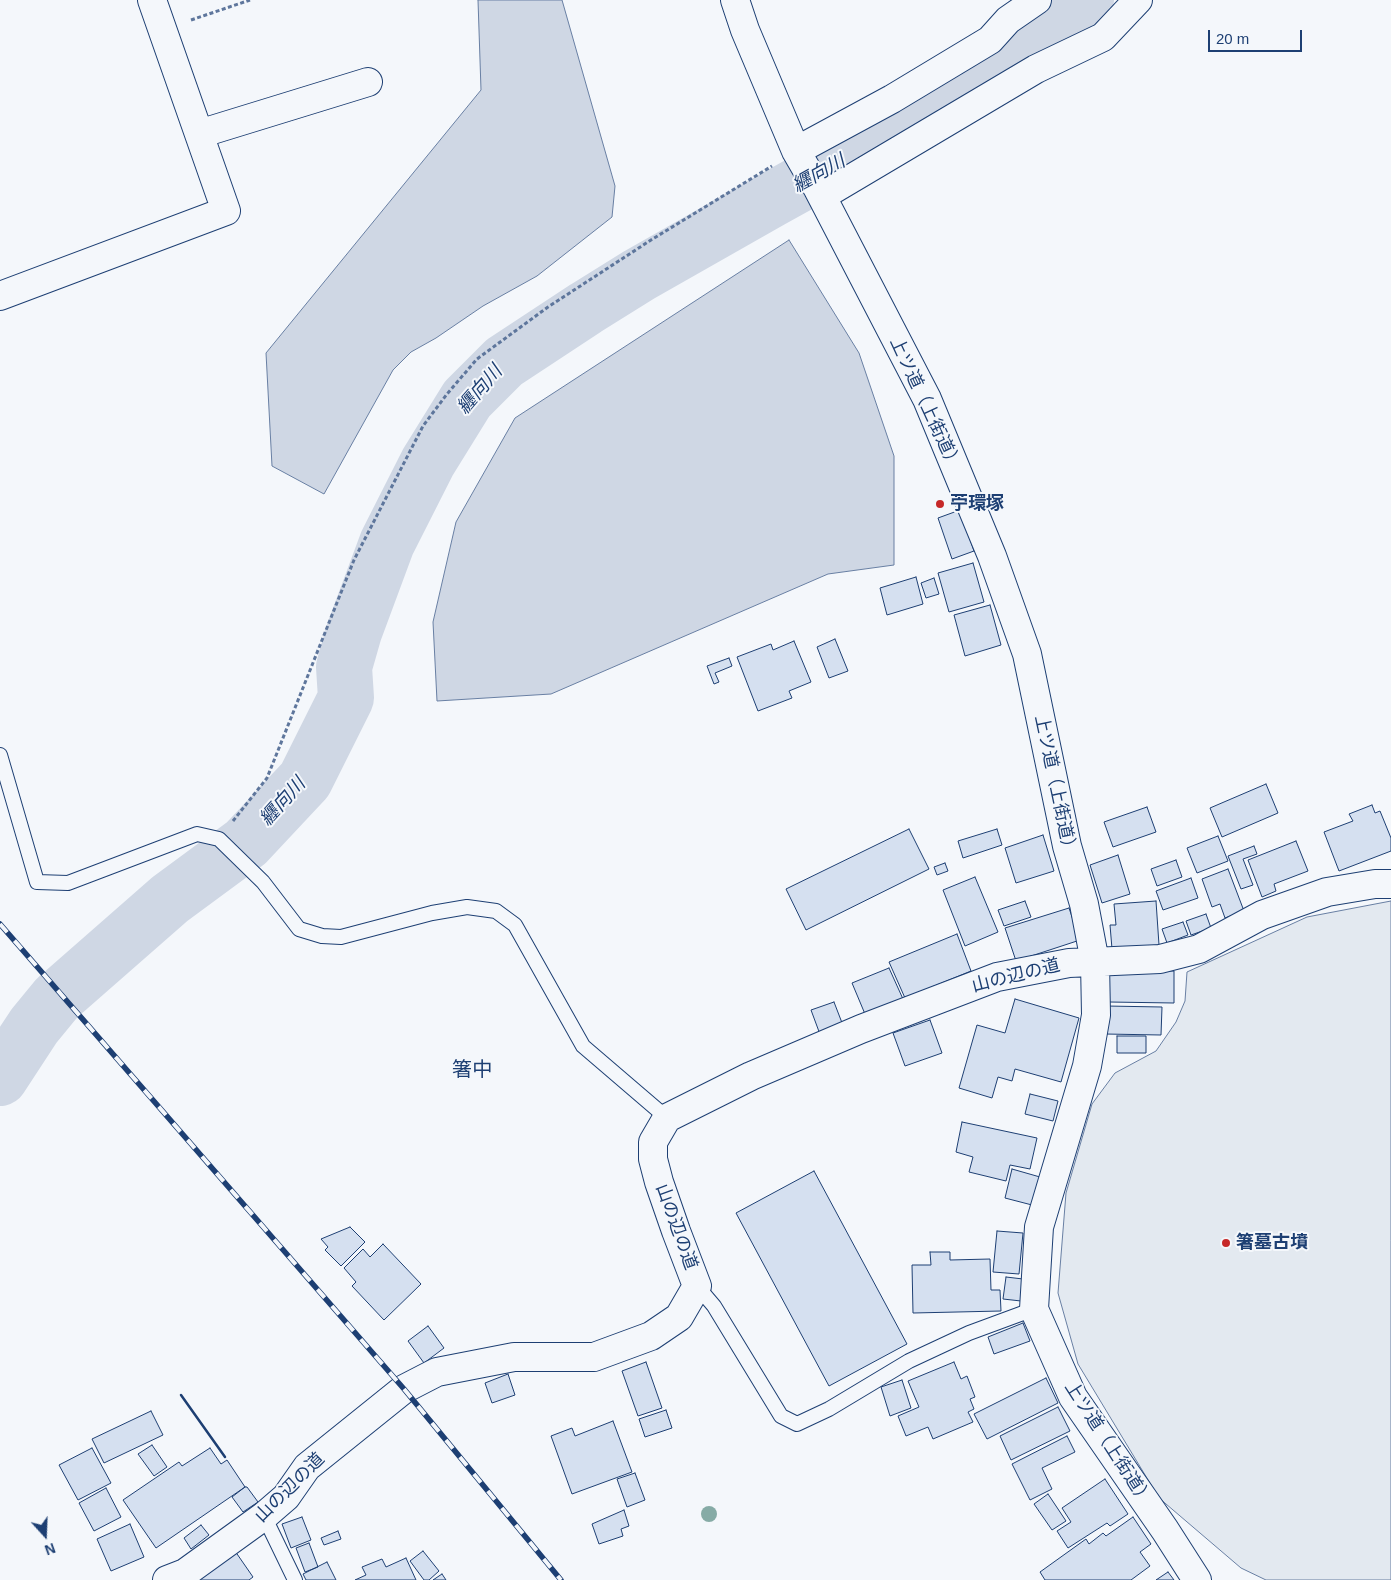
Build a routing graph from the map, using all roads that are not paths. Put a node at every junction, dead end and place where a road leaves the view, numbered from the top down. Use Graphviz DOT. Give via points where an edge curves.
graph roads {
  1 [pos="152,0"];
  2 [pos="736,0"];
  3 [pos="1037,0"];
  4 [pos="1138,0"];
  5 [pos="1004,10"];
  6 [pos="368,82"];
  7 [pos="199,134"];
  8 [pos="799,155"];
  9 [pos="820,192"];
  10 [pos="0,296"];
  11 [pos="0,755"];
  12 [pos="1391,884"];
  13 [pos="1095,962"];
  14 [pos="667,1118"];
  15 [pos="697,1286"];
  16 [pos="1034,1309"];
  17 [pos="264,1516"];
  18 [pos="167,1580"];
  19 [pos="295,1580"];
  20 [pos="1197,1580"];
  1 -- 7 [label="street"];
  2 -- 8 [label="street, 上ツ道（上街道）"];
  3 -- 5 [label="street"];
  4 -- 9 [label="street" via="1103,37 1036,70"];
  5 -- 8 [label="street" via="990,40"];
  6 -- 7 [label="street"];
  7 -- 10 [label="street" via="226,211"];
  8 -- 9 [label="street, 上ツ道（上街道）"];
  9 -- 13 [label="street, 上ツ道（上街道）" via="927,400 992,556 1021,636 1066,846 1084,904"];
  11 -- 14 [label="lane" via="37,882 68,883 197,834 221,841 263,882 299,928 322,936 341,937 467,907 496,911 515,925 583,1046"];
  12 -- 13 [label="street, 山の辺の道" via="1327,892 1262,915 1189,952 1160,959"];
  13 -- 14 [label="street, 山の辺の道" via="1069,963 997,978 861,1029 751,1076"];
  13 -- 16 [label="street, 上ツ道（上街道）" via="1096,1015 1087,1066 1039,1227"];
  14 -- 15 [label="street, 山の辺の道" via="653,1142 653,1159"];
  15 -- 16 [label="lane" via="714,1306 781,1416 797,1424 829,1409 909,1361 969,1333"];
  15 -- 17 [label="street, 山の辺の道" via="679,1317 650,1336 594,1357 514,1357 437,1372 404,1389 307,1467 286,1497"];
  16 -- 20 [label="street, 上ツ道（上街道）" via="1073,1397"];
  17 -- 18 [label="street, 山の辺の道" via="184,1573"];
  17 -- 19 [label="lane"];
}
